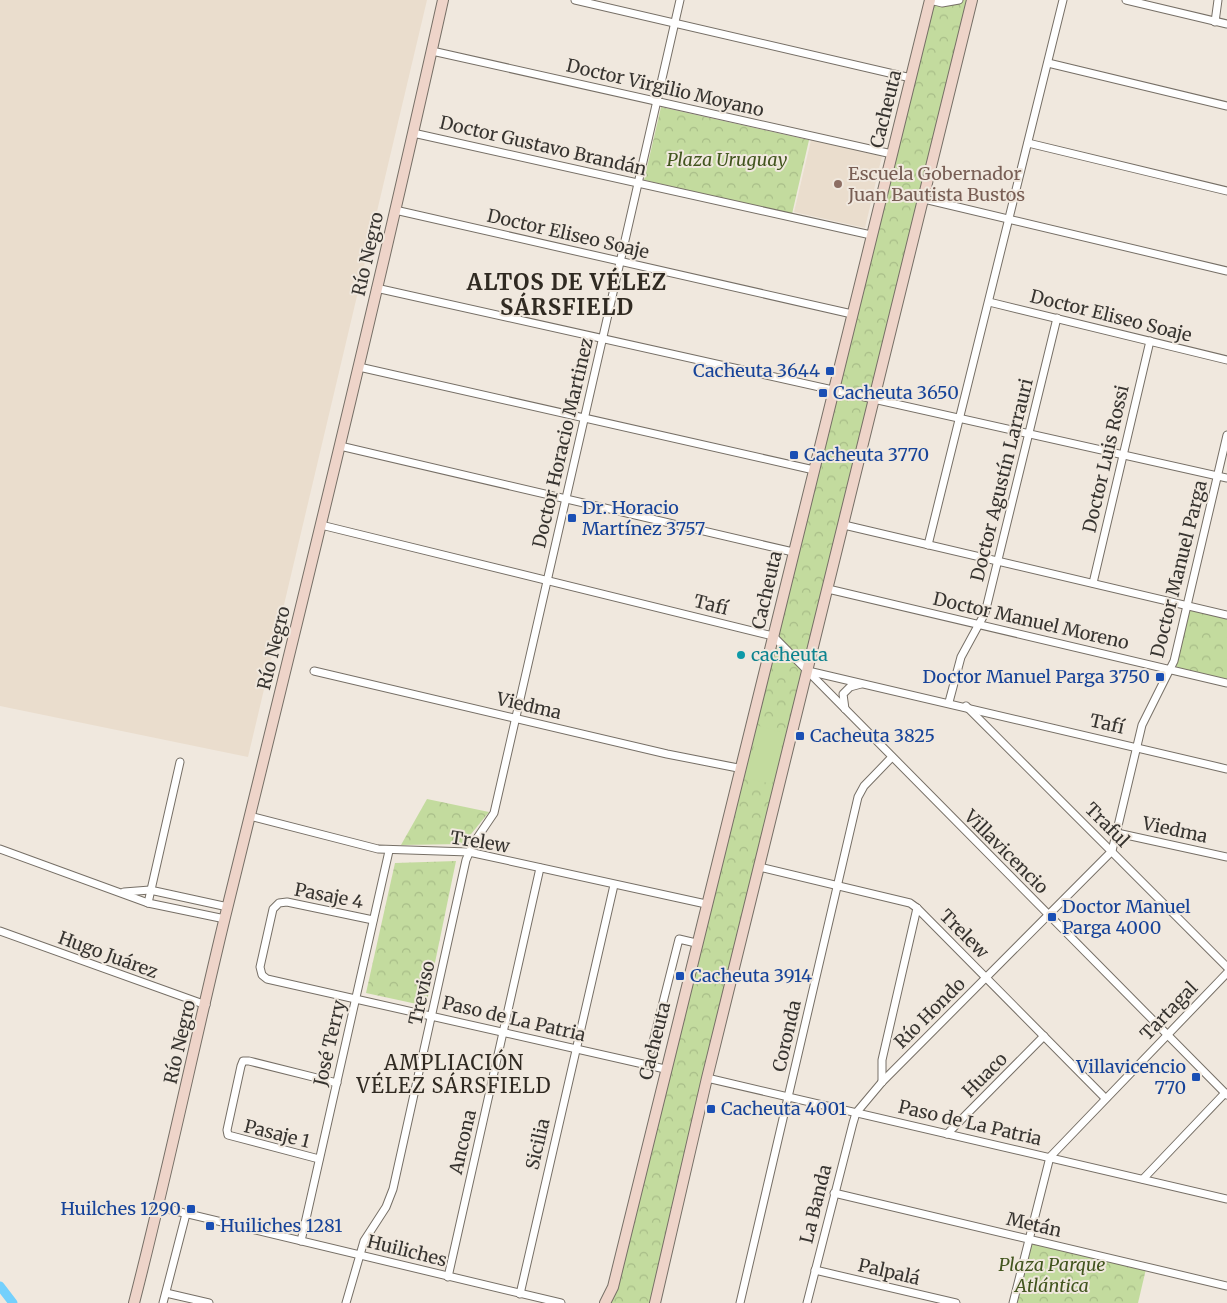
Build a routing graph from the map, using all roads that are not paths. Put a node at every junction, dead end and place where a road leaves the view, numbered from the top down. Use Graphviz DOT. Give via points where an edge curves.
graph roads {
  1 [pos="443,0"];
  2 [pos="575,0"];
  3 [pos="680,0"];
  4 [pos="930,0"];
  5 [pos="960,0"];
  6 [pos="972,0"];
  7 [pos="1063,0"];
  8 [pos="1126,0"];
  9 [pos="1218,0"];
  10 [pos="1137,1"];
  11 [pos="675,22"];
  12 [pos="1215,22"];
  13 [pos="1227,24"];
  14 [pos="432,51"];
  15 [pos="1048,63"];
  16 [pos="911,78"];
  17 [pos="657,101"];
  18 [pos="1227,106"];
  19 [pos="413,132"];
  20 [pos="1028,143"];
  21 [pos="892,154"];
  22 [pos="638,183"];
  23 [pos="1227,191"];
  24 [pos="924,199"];
  25 [pos="395,210"];
  26 [pos="1009,220"];
  27 [pos="871,235"];
  28 [pos="620,262"];
  29 [pos="1227,271"];
  30 [pos="376,288"];
  31 [pos="989,302"];
  32 [pos="852,314"];
  33 [pos="1056,318"];
  34 [pos="603,339"];
  35 [pos="1150,341"];
  36 [pos="1227,360"];
  37 [pos="358,367"];
  38 [pos="833,390"];
  39 [pos="875,399"];
  40 [pos="584,418"];
  41 [pos="960,418"];
  42 [pos="1029,433"];
  43 [pos="1227,435"];
  44 [pos="340,446"];
  45 [pos="1122,454"];
  46 [pos="814,470"];
  47 [pos="1217,475"];
  48 [pos="1227,478"];
  49 [pos="566,499"];
  50 [pos="321,525"];
  51 [pos="844,525"];
  52 [pos="928,545"];
  53 [pos="793,552"];
  54 [pos="998,561"];
  55 [pos="547,580"];
  56 [pos="1093,584"];
  57 [pos="828,589"];
  58 [pos="1187,606"];
  59 [pos="1227,615"];
  60 [pos="979,625"];
  61 [pos="773,636"];
  62 [pos="808,670"];
  63 [pos="1170,670"];
  64 [pos="314,671"];
  65 [pos="864,683"];
  66 [pos="1227,683"];
  67 [pos="949,702"];
  68 [pos="965,706"];
  69 [pos="845,709"];
  70 [pos="516,718"];
  71 [pos="510,747"];
  72 [pos="1136,747"];
  73 [pos="892,757"];
  74 [pos="180,762"];
  75 [pos="738,768"];
  76 [pos="1227,769"];
  77 [pos="250,816"];
  78 [pos="1117,833"];
  79 [pos="0,849"];
  80 [pos="389,851"];
  81 [pos="1112,851"];
  82 [pos="469,852"];
  83 [pos="1227,857"];
  84 [pos="759,867"];
  85 [pos="540,868"];
  86 [pos="614,884"];
  87 [pos="837,885"];
  88 [pos="150,890"];
  89 [pos="121,892"];
  90 [pos="148,903"];
  91 [pos="706,904"];
  92 [pos="228,907"];
  93 [pos="917,908"];
  94 [pos="1048,915"];
  95 [pos="225,919"];
  96 [pos="373,920"];
  97 [pos="0,931"];
  98 [pos="696,943"];
  99 [pos="1227,967"];
  100 [pos="1227,973"];
  101 [pos="262,975"];
  102 [pos="986,978"];
  103 [pos="356,999"];
  104 [pos="206,1005"];
  105 [pos="433,1016"];
  106 [pos="504,1032"];
  107 [pos="1167,1035"];
  108 [pos="1044,1036"];
  109 [pos="575,1048"];
  110 [pos="651,1050"];
  111 [pos="665,1069"];
  112 [pos="707,1078"];
  113 [pos="882,1082"];
  114 [pos="337,1083"];
  115 [pos="1226,1094"];
  116 [pos="788,1097"];
  117 [pos="1105,1098"];
  118 [pos="856,1113"];
  119 [pos="947,1134"];
  120 [pos="1050,1157"];
  121 [pos="319,1160"];
  122 [pos="1143,1179"];
  123 [pos="834,1193"];
  124 [pos="1227,1199"];
  125 [pos="159,1207"];
  126 [pos="186,1214"];
  127 [pos="1028,1239"];
  128 [pos="300,1241"];
  129 [pos="358,1255"];
  130 [pos="815,1270"];
  131 [pos="448,1277"];
  132 [pos="1227,1286"];
  133 [pos="166,1293"];
  134 [pos="520,1294"];
  135 [pos="134,1303"];
  136 [pos="163,1303"];
  137 [pos="209,1303"];
  138 [pos="346,1303"];
  139 [pos="561,1303"];
  140 [pos="605,1303"];
  141 [pos="655,1303"];
  142 [pos="740,1303"];
  143 [pos="807,1303"];
  144 [pos="956,1303"];
  145 [pos="1013,1303"];
  1 -- 14 [label="street, Río Negro"];
  2 -- 11 [label="street"];
  3 -- 11 [label="street, Doctor Horacio Martinez"];
  4 -- 5 [label="street" via="942,3"];
  4 -- 16 [label="street, Cacheuta"];
  6 -- 24 [label="street"];
  7 -- 15 [label="street"];
  8 -- 10 [label="street"];
  9 -- 12 [label="street"];
  10 -- 12 [label="street"];
  11 -- 16 [label="street"];
  11 -- 17 [label="street, Doctor Horacio Martinez"];
  12 -- 13 [label="street"];
  14 -- 17 [label="street, Doctor Virgilio Moyano"];
  14 -- 19 [label="street, Río Negro"];
  15 -- 18 [label="street"];
  15 -- 20 [label="street"];
  16 -- 21 [label="street, Cacheuta"];
  17 -- 21 [label="street, Doctor Virgilio Moyano"];
  17 -- 22 [label="street, Doctor Horacio Martinez"];
  19 -- 22 [label="street, Doctor Gustavo Brandán"];
  19 -- 25 [label="street, Río Negro"];
  20 -- 23 [label="street"];
  20 -- 26 [label="street"];
  21 -- 27 [label="street, Cacheuta"];
  22 -- 27 [label="street, Doctor Gustavo Brandán"];
  22 -- 28 [label="street, Doctor Horacio Martinez"];
  24 -- 26 [label="street"];
  24 -- 39 [label="street"];
  25 -- 28 [label="street, Doctor Eliseo Soaje"];
  25 -- 30 [label="street, Río Negro"];
  26 -- 29 [label="street"];
  26 -- 31 [label="street"];
  27 -- 32 [label="street, Cacheuta"];
  28 -- 32 [label="street, Doctor Eliseo Soaje"];
  28 -- 34 [label="street, Doctor Horacio Martinez"];
  30 -- 34 [label="street"];
  30 -- 37 [label="street, Río Negro"];
  31 -- 33 [label="street, Doctor Eliseo Soaje"];
  31 -- 41 [label="street"];
  32 -- 38 [label="street, Cacheuta"];
  33 -- 35 [label="street, Doctor Eliseo Soaje"];
  33 -- 42 [label="street, Doctor Agustín Larrauri"];
  34 -- 38 [label="street"];
  34 -- 40 [label="street, Doctor Horacio Martinez"];
  35 -- 36 [label="street, Doctor Eliseo Soaje"];
  35 -- 45 [label="street, Doctor Luis Rossi"];
  37 -- 40 [label="street"];
  37 -- 44 [label="street, Río Negro"];
  38 -- 39 [label="street"];
  38 -- 46 [label="street, Cacheuta"];
  39 -- 41 [label="street"];
  39 -- 51 [label="street"];
  40 -- 46 [label="street"];
  40 -- 49 [label="street, Doctor Horacio Martinez"];
  41 -- 42 [label="street"];
  41 -- 52 [label="street"];
  42 -- 45 [label="street"];
  42 -- 54 [label="street, Doctor Agustín Larrauri"];
  43 -- 47 [label="street, Doctor Manuel Parga"];
  44 -- 49 [label="street"];
  44 -- 50 [label="street, Río Negro"];
  45 -- 47 [label="street"];
  45 -- 56 [label="street, Doctor Luis Rossi"];
  46 -- 53 [label="street, Cacheuta"];
  47 -- 48 [label="street"];
  47 -- 58 [label="street, Doctor Manuel Parga"];
  49 -- 53 [label="street"];
  49 -- 55 [label="street, Doctor Horacio Martinez"];
  50 -- 55 [label="street, Tafí"];
  50 -- 77 [label="street, Río Negro"];
  51 -- 52 [label="street"];
  51 -- 57 [label="street"];
  52 -- 54 [label="street"];
  53 -- 61 [label="street, Cacheuta"];
  54 -- 56 [label="street"];
  54 -- 60 [label="street, Doctor Agustín Larrauri"];
  55 -- 61 [label="street, Tafí"];
  55 -- 70 [label="street, Doctor Horacio Martinez"];
  56 -- 58 [label="street"];
  57 -- 60 [label="street, Doctor Manuel Moreno"];
  57 -- 62 [label="street"];
  58 -- 59 [label="street"];
  58 -- 63 [label="street, Doctor Manuel Parga"];
  60 -- 63 [label="street, Doctor Manuel Moreno"];
  60 -- 67 [label="street, Doctor Agustín Larrauri" via="961,657"];
  61 -- 62 [label="street"];
  61 -- 75 [label="street, Cacheuta"];
  62 -- 65 [label="street, Tafí"];
  62 -- 69 [label="street, Villavicencio"];
  62 -- 84 [label="street"];
  63 -- 66 [label="street, Doctor Manuel Moreno"];
  63 -- 72 [label="street, Doctor Manuel Parga" via="1148,710"];
  64 -- 70 [label="street, Viedma"];
  65 -- 67 [label="street, Tafí"];
  65 -- 69 [label="street" via="847,689 843,694"];
  67 -- 68 [label="street, Tafí"];
  68 -- 72 [label="street, Tafí"];
  68 -- 81 [label="street, Traful"];
  69 -- 73 [label="street, Villavicencio"];
  70 -- 71 [label="street, Doctor Horacio Martinez"];
  70 -- 75 [label="street, Viedma"];
  71 -- 82 [label="street, Treviso" via="494,813"];
  72 -- 76 [label="street, Tafí"];
  72 -- 78 [label="street, Doctor Manuel Parga"];
  73 -- 87 [label="street, Coronda" via="860,792"];
  73 -- 94 [label="street, Villavicencio"];
  74 -- 88 [label="street"];
  75 -- 91 [label="street, Cacheuta"];
  77 -- 80 [label="street, Trelew"];
  77 -- 92 [label="street, Río Negro"];
  78 -- 81 [label="street, Doctor Manuel Parga"];
  78 -- 83 [label="street, Viedma"];
  79 -- 89 [label="street"];
  80 -- 82 [label="street, Trelew"];
  80 -- 96 [label="street, José Terry"];
  81 -- 94 [label="street, Río Hondo"];
  81 -- 99 [label="street, Traful"];
  82 -- 85 [label="street, Trelew"];
  82 -- 105 [label="street, Treviso"];
  84 -- 87 [label="street, Trelew"];
  84 -- 112 [label="street"];
  85 -- 86 [label="street, Trelew"];
  85 -- 106 [label="street, Ancona"];
  86 -- 91 [label="street, Trelew"];
  86 -- 109 [label="street, Sicilia"];
  87 -- 93 [label="street, Trelew" via="910,903"];
  87 -- 116 [label="street, Coronda"];
  88 -- 89 [label="street"];
  88 -- 90 [label="street"];
  88 -- 92 [label="street"];
  89 -- 90 [label="street"];
  90 -- 95 [label="street"];
  91 -- 98 [label="street, Cacheuta"];
  92 -- 95 [label="street, Río Negro"];
  93 -- 102 [label="street, Trelew"];
  93 -- 113 [label="street" via="882,1060"];
  94 -- 102 [label="street, Río Hondo"];
  94 -- 107 [label="street, Villavicencio"];
  95 -- 104 [label="street, Río Negro"];
  96 -- 101 [label="street, Pasaje 4" via="279,903 273,909 260,967"];
  96 -- 103 [label="street, José Terry"];
  97 -- 104 [label="street, Hugo Juárez"];
  98 -- 110 [label="street" via="679,940"];
  98 -- 111 [label="street, Cacheuta"];
  100 -- 107 [label="street, Tartagal"];
  101 -- 103 [label="street, Paso de La Patria"];
  102 -- 108 [label="street, Trelew"];
  102 -- 113 [label="street, Río Hondo"];
  103 -- 105 [label="street, Paso de La Patria"];
  103 -- 114 [label="street, José Terry"];
  104 -- 125 [label="street, Río Negro"];
  105 -- 106 [label="street, Paso de La Patria"];
  105 -- 129 [label="street, Treviso" via="393,1189"];
  106 -- 109 [label="street, Paso de La Patria"];
  106 -- 131 [label="street, Ancona"];
  107 -- 115 [label="street, Villavicencio"];
  107 -- 117 [label="street, Tartagal"];
  108 -- 117 [label="street, Trelew"];
  108 -- 119 [label="street, Huaco"];
  109 -- 111 [label="street, Paso de La Patria"];
  109 -- 134 [label="street, Sicilia"];
  111 -- 140 [label="street, Cacheuta" via="612,1287"];
  112 -- 116 [label="street, Paso de La Patria"];
  112 -- 141 [label="street"];
  113 -- 118 [label="street, Río Hondo"];
  114 -- 121 [label="street, José Terry"];
  114 -- 121 [label="street, Pasaje 1" via="243,1062 227,1130 228,1135"];
  115 -- 122 [label="street"];
  116 -- 118 [label="street, Paso de La Patria"];
  116 -- 142 [label="street, Coronda"];
  117 -- 120 [label="street, Tartagal"];
  118 -- 119 [label="street, Paso de La Patria"];
  118 -- 123 [label="street, La Banda"];
  119 -- 120 [label="street, Paso de La Patria"];
  120 -- 122 [label="street, Paso de La Patria"];
  120 -- 127 [label="street"];
  121 -- 128 [label="street, José Terry"];
  122 -- 124 [label="street, Paso de La Patria"];
  123 -- 127 [label="street, Metán"];
  123 -- 130 [label="street, La Banda"];
  125 -- 126 [label="street, Huiliches"];
  125 -- 135 [label="street, Río Negro"];
  126 -- 128 [label="street, Huiliches"];
  126 -- 133 [label="street"];
  127 -- 132 [label="street, Metán"];
  127 -- 145 [label="street"];
  128 -- 129 [label="street, Huiliches"];
  129 -- 131 [label="street, Huiliches"];
  129 -- 138 [label="street, Treviso"];
  130 -- 143 [label="street, La Banda"];
  130 -- 144 [label="street, Palpalá"];
  131 -- 134 [label="street, Huiliches"];
  133 -- 136 [label="street"];
  133 -- 137 [label="street"];
  134 -- 139 [label="street, Huiliches"];
}
